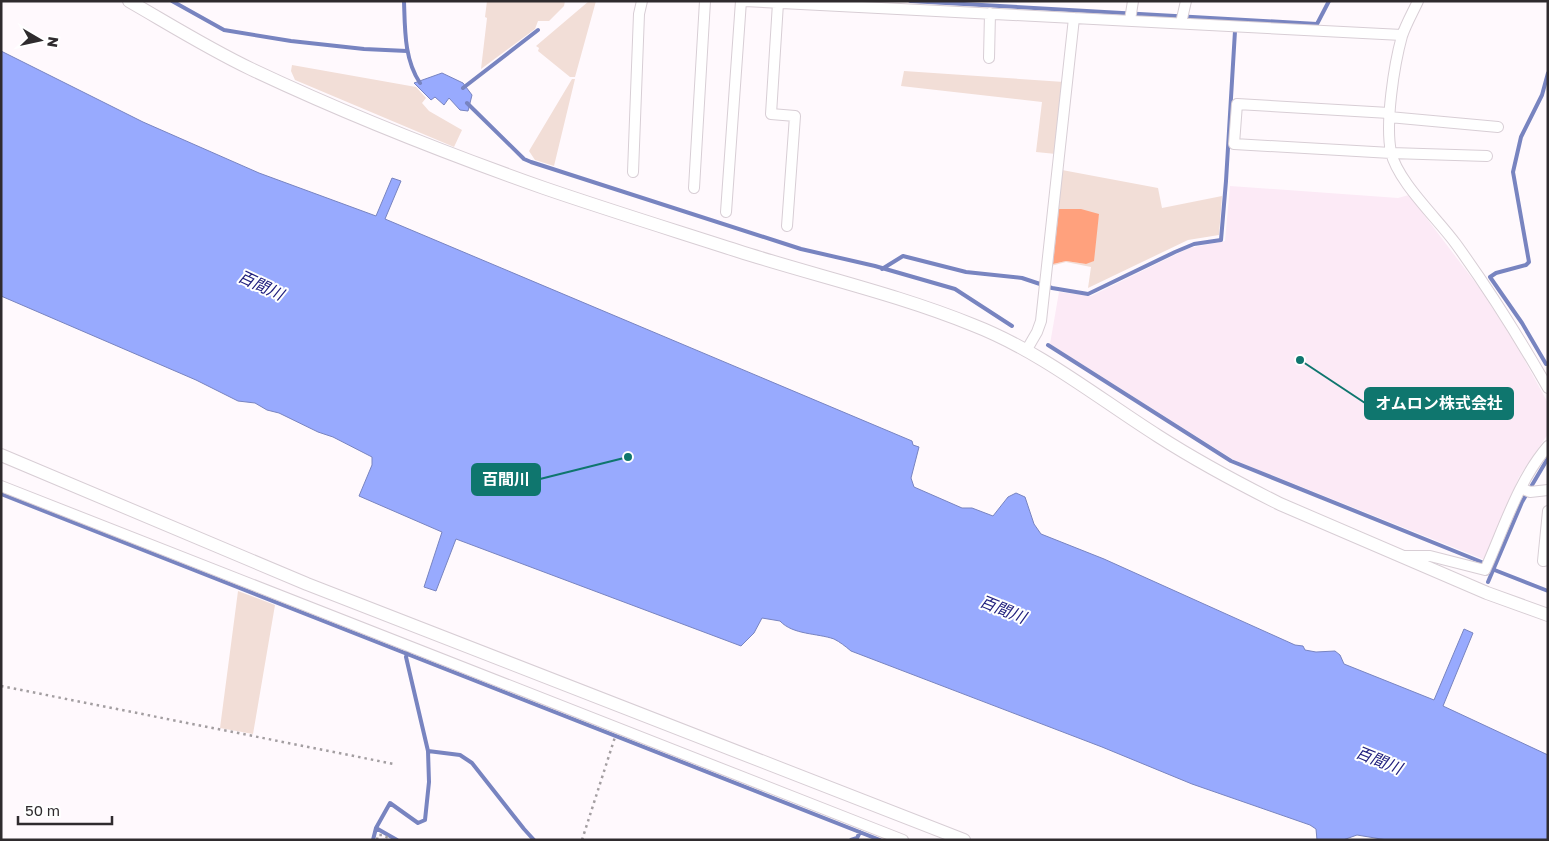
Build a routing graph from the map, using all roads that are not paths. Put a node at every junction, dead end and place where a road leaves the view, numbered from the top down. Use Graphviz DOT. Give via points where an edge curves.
graph roads {
  1 [pos="129,1"];
  2 [pos="642,1"];
  3 [pos="705,1"];
  4 [pos="741,1"];
  5 [pos="745,1"];
  6 [pos="1186,1"];
  7 [pos="1418,1"];
  8 [pos="778,3"];
  9 [pos="1131,12"];
  10 [pos="990,13"];
  11 [pos="1074,18"];
  12 [pos="1182,18"];
  13 [pos="1402,35"];
  14 [pos="989,58"];
  15 [pos="1389,115"];
  16 [pos="1498,127"];
  17 [pos="1391,153"];
  18 [pos="1487,156"];
  19 [pos="633,172"];
  20 [pos="694,188"];
  21 [pos="726,212"];
  22 [pos="787,226"];
  23 [pos="1026,351"];
  24 [pos="1548,388"];
  25 [pos="1548,446"];
  26 [pos="1,455"];
  27 [pos="1,486"];
  28 [pos="1525,490"];
  29 [pos="1548,490"];
  30 [pos="1548,511"];
  31 [pos="1401,556"];
  32 [pos="1548,560"];
  33 [pos="1548,615"];
  34 [pos="904,840"];
  35 [pos="964,840"];
  1 -- 23 [label="street" via="249,68 461,158 742,252 921,306 982,328"];
  2 -- 19 [label="street"];
  3 -- 20 [label="street"];
  4 -- 21 [label="street"];
  5 -- 8 [label="street"];
  6 -- 12 [label="street"];
  7 -- 13 [label="street"];
  8 -- 10 [label="street"];
  8 -- 22 [label="street" via="771,114 795,116"];
  9 -- 11 [label="street"];
  9 -- 12 [label="street"];
  10 -- 11 [label="street"];
  10 -- 14 [label="street"];
  11 -- 23 [label="street" via="1041,321"];
  12 -- 13 [label="street"];
  13 -- 15 [label="street"];
  15 -- 16 [label="street"];
  15 -- 17 [label="street"];
  15 -- 17 [label="street" via="1237,104 1234,144"];
  17 -- 18 [label="street"];
  17 -- 24 [label="street" via="1400,174 1455,243 1516,331"];
  23 -- 31 [label="street" via="1216,471 1280,504"];
  25 -- 28 [label="street" via="1530,471"];
  26 -- 35 [label="street" via="308,584"];
  27 -- 34 [label="street"];
  28 -- 29 [label="street"];
  28 -- 31 [label="street" via="1485,570 1430,556"];
  30 -- 32 [label="street" via="1543,561"];
  31 -- 33 [label="street"];
}
